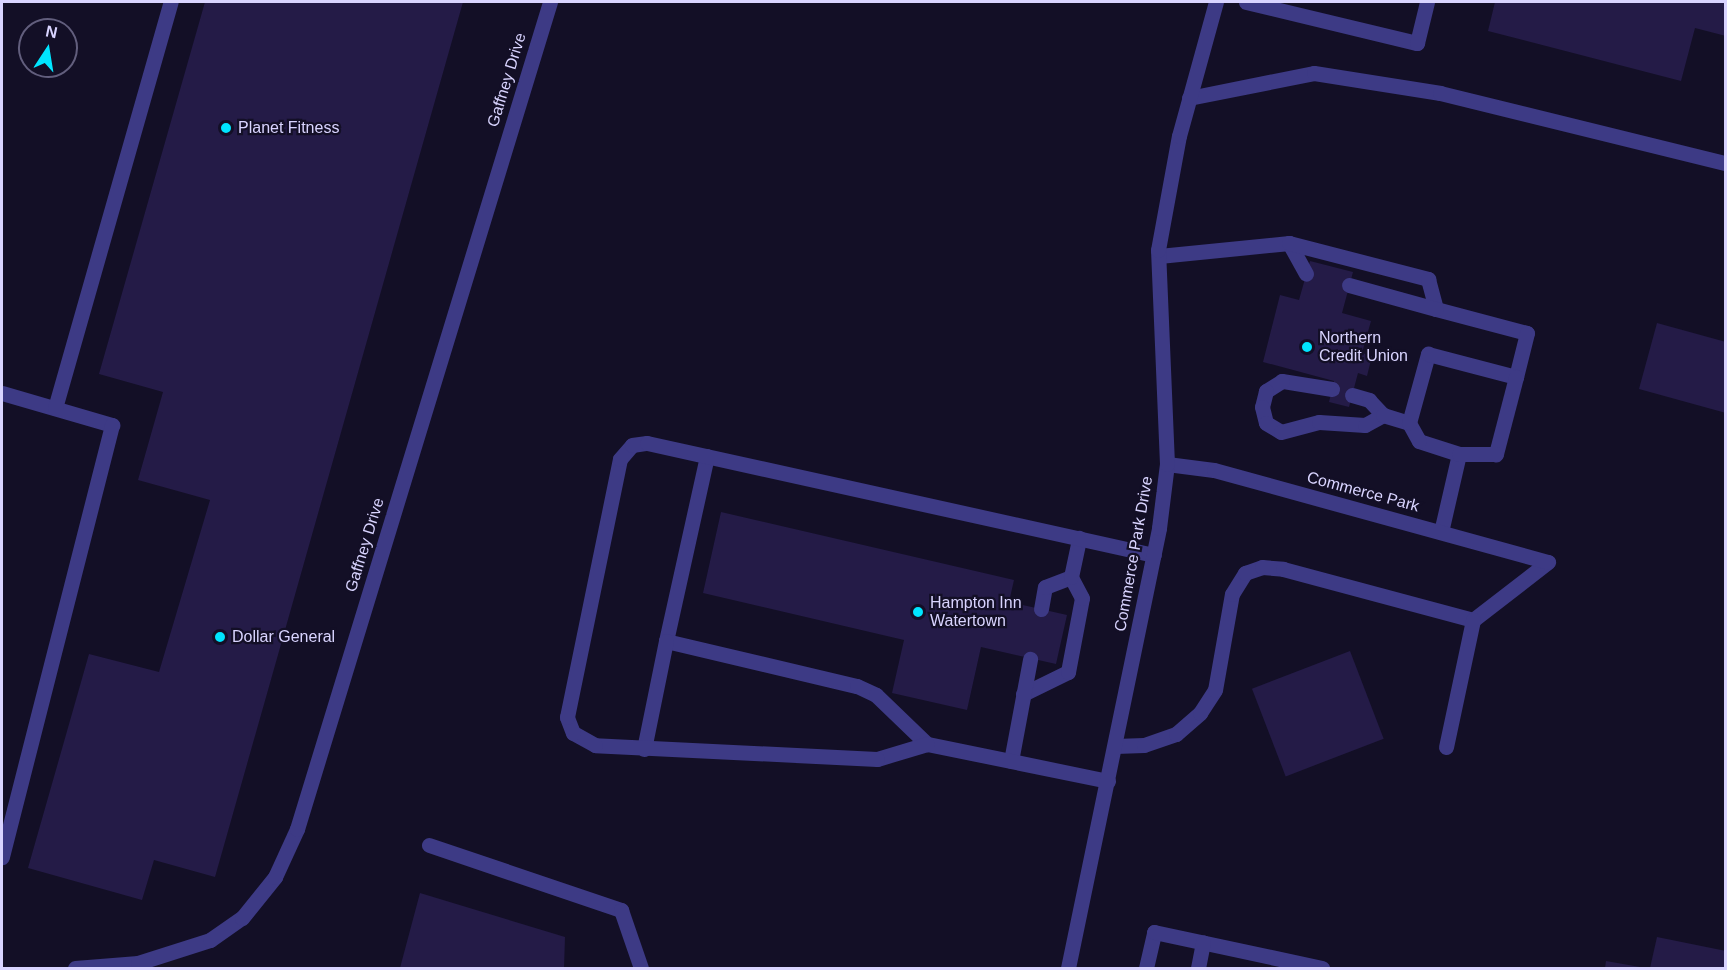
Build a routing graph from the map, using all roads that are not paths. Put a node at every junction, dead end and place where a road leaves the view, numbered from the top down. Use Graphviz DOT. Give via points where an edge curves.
graph roads {
  1 [pos="171,2"];
  2 [pos="550,2"];
  3 [pos="1216,2"];
  4 [pos="1246,2"];
  5 [pos="1427,2"];
  6 [pos="1189,98"];
  7 [pos="1725,163"];
  8 [pos="1289,243"];
  9 [pos="1159,256"];
  10 [pos="1306,274"];
  11 [pos="1349,285"];
  12 [pos="1436,309"];
  13 [pos="1516,377"];
  14 [pos="1332,389"];
  15 [pos="2,393"];
  16 [pos="1352,395"];
  17 [pos="55,408"];
  18 [pos="1383,416"];
  19 [pos="1409,423"];
  20 [pos="1459,454"];
  21 [pos="707,456"];
  22 [pos="1167,464"];
  23 [pos="1441,532"];
  24 [pos="1079,538"];
  25 [pos="1154,555"];
  26 [pos="1071,577"];
  27 [pos="1041,609"];
  28 [pos="1473,620"];
  29 [pos="666,641"];
  30 [pos="1030,658"];
  31 [pos="1023,694"];
  32 [pos="927,744"];
  33 [pos="1115,746"];
  34 [pos="1446,747"];
  35 [pos="644,749"];
  36 [pos="1011,761"];
  37 [pos="1108,781"];
  38 [pos="7,811"];
  39 [pos="429,845"];
  40 [pos="2,857"];
  41 [pos="1203,942"];
  42 [pos="75,969"];
  43 [pos="641,969"];
  44 [pos="1068,969"];
  45 [pos="1146,969"];
  46 [pos="1198,969"];
  47 [pos="1322,969"];
  1 -- 17 [label="street"];
  2 -- 42 [label="street, Gaffney Drive" via="297,829 275,877 242,918 210,940 138,963"];
  3 -- 6 [label="street, Commerce Park Drive"];
  4 -- 5 [label="street" via="1417,43"];
  6 -- 7 [label="street" via="1314,73 1440,93"];
  6 -- 9 [label="street, Commerce Park Drive"];
  8 -- 9 [label="street"];
  8 -- 10 [label="street"];
  8 -- 12 [label="street" via="1428,279"];
  9 -- 22 [label="street, Commerce Park Drive"];
  11 -- 12 [label="street"];
  12 -- 13 [label="street" via="1527,333"];
  13 -- 19 [label="street" via="1428,354"];
  13 -- 20 [label="street" via="1496,454"];
  14 -- 18 [label="street" via="1282,381 1266,391 1262,407 1266,423 1281,432 1319,422 1365,425"];
  15 -- 17 [label="street"];
  16 -- 18 [label="street" via="1369,400"];
  17 -- 38 [label="street" via="112,425"];
  18 -- 19 [label="street"];
  19 -- 20 [label="street" via="1419,441"];
  20 -- 23 [label="street"];
  21 -- 24 [label="street"];
  21 -- 29 [label="street"];
  21 -- 35 [label="street" via="647,443 632,445 620,459 567,717 573,733 595,745"];
  22 -- 23 [label="street, Commerce Park" via="1214,470"];
  22 -- 25 [label="street, Commerce Park Drive"];
  23 -- 28 [label="street, Commerce Park" via="1548,562"];
  24 -- 25 [label="street"];
  24 -- 26 [label="street"];
  25 -- 33 [label="street, Commerce Park Drive"];
  26 -- 27 [label="street" via="1045,587"];
  26 -- 31 [label="street" via="1082,598 1068,672"];
  28 -- 33 [label="street" via="1262,567 1245,573 1232,594 1215,690 1200,713 1176,734 1144,745"];
  28 -- 34 [label="street"];
  29 -- 32 [label="street" via="857,686 876,695"];
  29 -- 35 [label="street"];
  30 -- 31 [label="street"];
  31 -- 36 [label="street"];
  32 -- 35 [label="street" via="877,759"];
  32 -- 36 [label="street"];
  33 -- 37 [label="street, Commerce Park Drive"];
  36 -- 37 [label="street"];
  37 -- 44 [label="street, Commerce Park Drive"];
  38 -- 40 [label="street"];
  39 -- 43 [label="street" via="621,910"];
  41 -- 45 [label="street" via="1154,932"];
  41 -- 46 [label="street"];
  41 -- 47 [label="street"];
}
